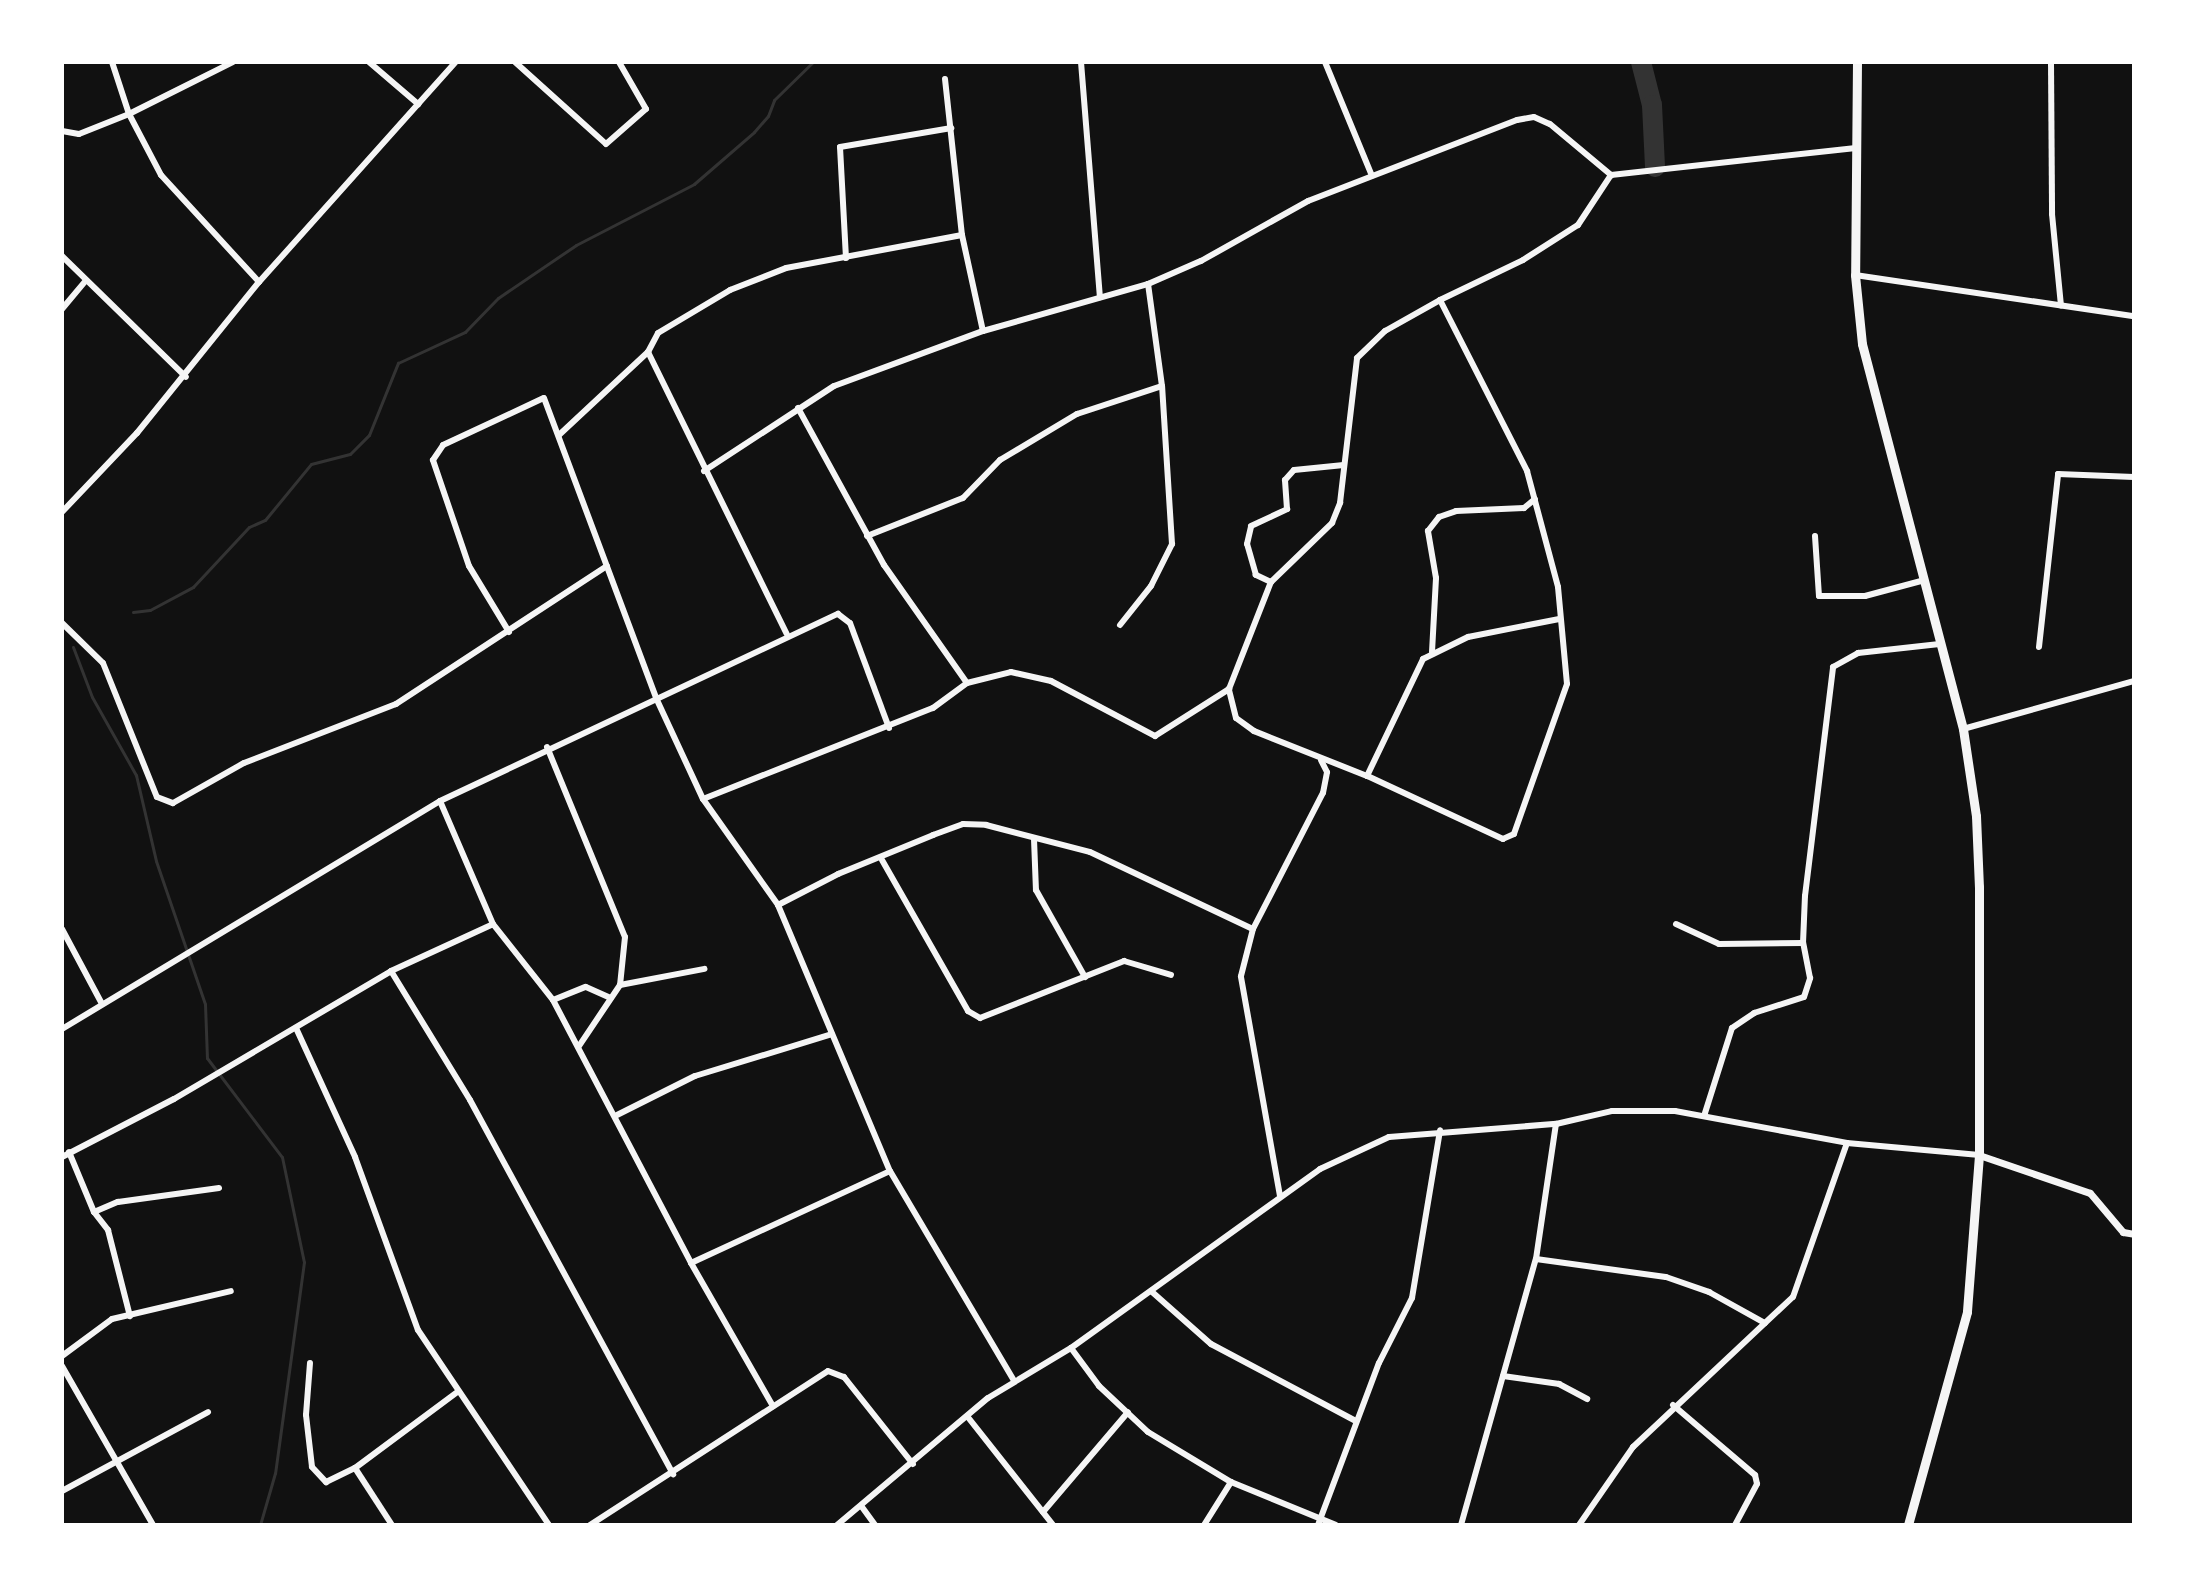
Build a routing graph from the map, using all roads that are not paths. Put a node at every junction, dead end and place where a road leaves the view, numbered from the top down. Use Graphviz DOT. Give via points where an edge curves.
graph roads {
  1 [pos="112,62"];
  2 [pos="233,62"];
  3 [pos="369,62"];
  4 [pos="456,62"];
  5 [pos="515,62"];
  6 [pos="619,62"];
  7 [pos="1092,62"];
  8 [pos="1325,62"];
  9 [pos="1857,62"];
  10 [pos="2051,62"];
  11 [pos="1081,63"];
  12 [pos="945,79"];
  13 [pos="418,104"];
  14 [pos="129,114"];
  15 [pos="951,128"];
  16 [pos="62,131"];
  17 [pos="1854,148"];
  18 [pos="1611,175"];
  19 [pos="1372,176"];
  20 [pos="962,235"];
  21 [pos="62,256"];
  22 [pos="846,258"];
  23 [pos="1855,275"];
  24 [pos="85,282"];
  25 [pos="259,282"];
  26 [pos="1148,284"];
  27 [pos="1100,297"];
  28 [pos="1440,300"];
  29 [pos="2061,306"];
  30 [pos="62,309"];
  31 [pos="2134,316"];
  32 [pos="983,331"];
  33 [pos="648,352"];
  34 [pos="186,377"];
  35 [pos="1162,386"];
  36 [pos="798,408"];
  37 [pos="559,435"];
  38 [pos="1344,465"];
  39 [pos="704,471"];
  40 [pos="2134,477"];
  41 [pos="1535,499"];
  42 [pos="62,512"];
  43 [pos="867,536"];
  44 [pos="1815,536"];
  45 [pos="607,566"];
  46 [pos="1921,581"];
  47 [pos="1271,582"];
  48 [pos="1559,619"];
  49 [pos="62,623"];
  50 [pos="1120,625"];
  51 [pos="509,632"];
  52 [pos="787,634"];
  53 [pos="1940,644"];
  54 [pos="2039,647"];
  55 [pos="1432,652"];
  56 [pos="2134,681"];
  57 [pos="967,683"];
  58 [pos="1229,689"];
  59 [pos="657,700"];
  60 [pos="889,728"];
  61 [pos="1963,729"];
  62 [pos="547,747"];
  63 [pos="1321,760"];
  64 [pos="1367,776"];
  65 [pos="703,799"];
  66 [pos="440,801"];
  67 [pos="1034,839"];
  68 [pos="882,860"];
  69 [pos="778,905"];
  70 [pos="493,924"];
  71 [pos="1676,924"];
  72 [pos="62,929"];
  73 [pos="1253,929"];
  74 [pos="1803,943"];
  75 [pos="704,969"];
  76 [pos="391,971"];
  77 [pos="1171,975"];
  78 [pos="1085,977"];
  79 [pos="620,985"];
  80 [pos="611,998"];
  81 [pos="553,1000"];
  82 [pos="102,1004"];
  83 [pos="296,1028"];
  84 [pos="62,1029"];
  85 [pos="832,1034"];
  86 [pos="579,1046"];
  87 [pos="1705,1113"];
  88 [pos="617,1115"];
  89 [pos="1556,1124"];
  90 [pos="1440,1130"];
  91 [pos="1847,1143"];
  92 [pos="69,1152"];
  93 [pos="1979,1155"];
  94 [pos="62,1157"];
  95 [pos="890,1171"];
  96 [pos="219,1188"];
  97 [pos="1280,1196"];
  98 [pos="94,1212"];
  99 [pos="2134,1234"];
  100 [pos="1536,1259"];
  101 [pos="691,1263"];
  102 [pos="231,1291"];
  103 [pos="1151,1291"];
  104 [pos="130,1316"];
  105 [pos="1765,1323"];
  106 [pos="1071,1348"];
  107 [pos="62,1356"];
  108 [pos="310,1363"];
  109 [pos="62,1366"];
  110 [pos="1503,1376"];
  111 [pos="1014,1381"];
  112 [pos="456,1393"];
  113 [pos="1587,1399"];
  114 [pos="1673,1405"];
  115 [pos="773,1406"];
  116 [pos="208,1412"];
  117 [pos="1128,1412"];
  118 [pos="967,1416"];
  119 [pos="1356,1421"];
  120 [pos="117,1459"];
  121 [pos="913,1464"];
  122 [pos="355,1468"];
  123 [pos="673,1474"];
  124 [pos="1231,1482"];
  125 [pos="62,1491"];
  126 [pos="862,1507"];
  127 [pos="1043,1512"];
  128 [pos="1320,1521"];
  129 [pos="1583,1524"];
  130 [pos="153,1525"];
  131 [pos="392,1525"];
  132 [pos="549,1525"];
  133 [pos="590,1525"];
  134 [pos="837,1525"];
  135 [pos="875,1525"];
  136 [pos="1053,1525"];
  137 [pos="1204,1525"];
  138 [pos="1336,1525"];
  139 [pos="1461,1525"];
  140 [pos="1735,1525"];
  141 [pos="1908,1525"];
  1 -- 14 [label="street"];
  2 -- 14 [label="street"];
  3 -- 13 [label="street"];
  4 -- 13 [label="street"];
  5 -- 6 [label="street" via="606,144 646,109"];
  7 -- 11 [label="street"];
  8 -- 19 [label="street"];
  9 -- 17 [label="main road"];
  10 -- 29 [label="street" via="2052,214"];
  11 -- 27 [label="street"];
  12 -- 15 [label="street"];
  13 -- 25 [label="street"];
  14 -- 16 [label="street" via="79,134"];
  14 -- 25 [label="street" via="161,175"];
  15 -- 20 [label="street"];
  15 -- 22 [label="street" via="840,147"];
  17 -- 18 [label="street"];
  17 -- 23 [label="main road"];
  18 -- 19 [label="street" via="1550,124 1534,117"];
  18 -- 28 [label="street" via="1578,225 1523,260"];
  19 -- 26 [label="street" via="1308,201"];
  20 -- 22 [label="street"];
  20 -- 32 [label="street"];
  21 -- 24 [label="street"];
  22 -- 33 [label="street" via="786,268 730,290 658,333"];
  23 -- 29 [label="street"];
  23 -- 46 [label="main road" via="1880,426"];
  24 -- 30 [label="street"];
  24 -- 34 [label="street"];
  25 -- 34 [label="street"];
  26 -- 27 [label="street"];
  26 -- 35 [label="street"];
  27 -- 32 [label="street"];
  28 -- 38 [label="street" via="1385,331 1357,358"];
  28 -- 41 [label="street" via="1527,471"];
  29 -- 31 [label="street"];
  32 -- 36 [label="street" via="874,369"];
  33 -- 37 [label="street"];
  33 -- 39 [label="street"];
  34 -- 42 [label="street"];
  35 -- 43 [label="street" via="1077,414 1000,460 963,498"];
  35 -- 50 [label="street" via="1172,544 1151,586"];
  36 -- 39 [label="street"];
  36 -- 43 [label="street"];
  37 -- 45 [label="street"];
  37 -- 51 [label="street" via="548,402 537,398 443,445 433,460 469,566"];
  38 -- 47 [label="street" via="1332,523"];
  38 -- 47 [label="street" via="1294,470 1285,480 1287,509 1251,526 1247,544 1256,575"];
  39 -- 52 [label="street"];
  40 -- 54 [label="street" via="2058,474"];
  41 -- 48 [label="street" via="1558,587"];
  41 -- 55 [label="street" via="1524,508 1456,511 1439,517 1428,531 1436,578"];
  43 -- 57 [label="street"];
  44 -- 46 [label="street" via="1819,596 1865,596"];
  45 -- 51 [label="street"];
  45 -- 59 [label="street"];
  46 -- 53 [label="main road"];
  47 -- 58 [label="street"];
  48 -- 55 [label="street" via="1468,637"];
  48 -- 64 [label="street" via="1567,684 1514,834 1496,838"];
  49 -- 51 [label="street" via="103,663 157,797 173,803 244,763 370,718"];
  52 -- 59 [label="street"];
  52 -- 60 [label="street" via="845,616"];
  53 -- 61 [label="main road"];
  53 -- 74 [label="street" via="1858,653 1833,667"];
  55 -- 64 [label="street" via="1423,659"];
  56 -- 61 [label="street"];
  57 -- 58 [label="street" via="1011,672 1051,681 1155,736"];
  57 -- 60 [label="street" via="933,708"];
  58 -- 63 [label="street" via="1236,718"];
  59 -- 62 [label="street"];
  59 -- 65 [label="street"];
  60 -- 65 [label="street"];
  61 -- 93 [label="main road" via="1977,830"];
  62 -- 66 [label="street"];
  62 -- 79 [label="street" via="625,937"];
  63 -- 64 [label="street"];
  63 -- 73 [label="street" via="1327,772 1323,793"];
  65 -- 69 [label="street"];
  66 -- 70 [label="street"];
  66 -- 82 [label="street"];
  67 -- 68 [label="street" via="963,824"];
  67 -- 73 [label="street" via="1090,852"];
  67 -- 78 [label="street" via="1036,890"];
  68 -- 69 [label="street" via="838,874"];
  68 -- 78 [label="street" via="968,1011 980,1018"];
  69 -- 85 [label="street"];
  70 -- 76 [label="street"];
  70 -- 81 [label="street"];
  71 -- 74 [label="street" via="1719,944"];
  72 -- 82 [label="street"];
  73 -- 97 [label="street" via="1241,976"];
  74 -- 87 [label="street" via="1810,978 1804,997 1754,1013 1732,1028"];
  75 -- 79 [label="street"];
  76 -- 83 [label="street"];
  76 -- 123 [label="street" via="470,1100"];
  77 -- 78 [label="street" via="1124,961"];
  79 -- 80 [label="street"];
  80 -- 81 [label="street" via="586,987"];
  80 -- 86 [label="street"];
  81 -- 86 [label="street"];
  82 -- 84 [label="street"];
  83 -- 92 [label="street"];
  83 -- 112 [label="street" via="355,1157 406,1304"];
  85 -- 88 [label="street" via="695,1076"];
  85 -- 95 [label="street"];
  86 -- 88 [label="street"];
  87 -- 89 [label="street" via="1612,1111"];
  87 -- 91 [label="street"];
  88 -- 101 [label="street"];
  89 -- 90 [label="street"];
  89 -- 100 [label="street"];
  90 -- 97 [label="street" via="1389,1137 1353,1151"];
  90 -- 119 [label="street" via="1412,1298"];
  91 -- 93 [label="street"];
  91 -- 105 [label="street" via="1793,1297"];
  92 -- 94 [label="street"];
  92 -- 98 [label="street"];
  93 -- 99 [label="street" via="2090,1193 2123,1232"];
  93 -- 141 [label="main road" via="1967,1312"];
  95 -- 101 [label="street"];
  95 -- 111 [label="street"];
  96 -- 98 [label="street" via="118,1202"];
  97 -- 103 [label="street"];
  98 -- 104 [label="street" via="108,1230"];
  100 -- 105 [label="street" via="1666,1277 1709,1292"];
  100 -- 110 [label="street"];
  101 -- 115 [label="street"];
  102 -- 104 [label="street"];
  103 -- 106 [label="street"];
  103 -- 119 [label="street" via="1211,1344"];
  104 -- 107 [label="street" via="112,1319"];
  105 -- 114 [label="street"];
  106 -- 111 [label="street"];
  106 -- 117 [label="street"];
  108 -- 122 [label="street" via="306,1415 312,1467 326,1482"];
  109 -- 120 [label="street"];
  110 -- 113 [label="street" via="1559,1384"];
  110 -- 139 [label="street"];
  111 -- 118 [label="street"];
  112 -- 122 [label="street"];
  112 -- 132 [label="street"];
  114 -- 129 [label="street" via="1633,1447"];
  114 -- 140 [label="street" via="1755,1475 1757,1484"];
  115 -- 121 [label="street" via="828,1371 837,1372"];
  115 -- 123 [label="street"];
  116 -- 120 [label="street"];
  117 -- 124 [label="street" via="1148,1432"];
  117 -- 127 [label="street"];
  118 -- 121 [label="street"];
  118 -- 127 [label="street"];
  119 -- 128 [label="street"];
  120 -- 125 [label="street"];
  120 -- 130 [label="street"];
  121 -- 126 [label="street"];
  122 -- 131 [label="street"];
  123 -- 133 [label="street"];
  124 -- 128 [label="street"];
  124 -- 137 [label="street"];
  126 -- 134 [label="street"];
  126 -- 135 [label="street"];
  127 -- 136 [label="street"];
  128 -- 138 [label="street"];
}
